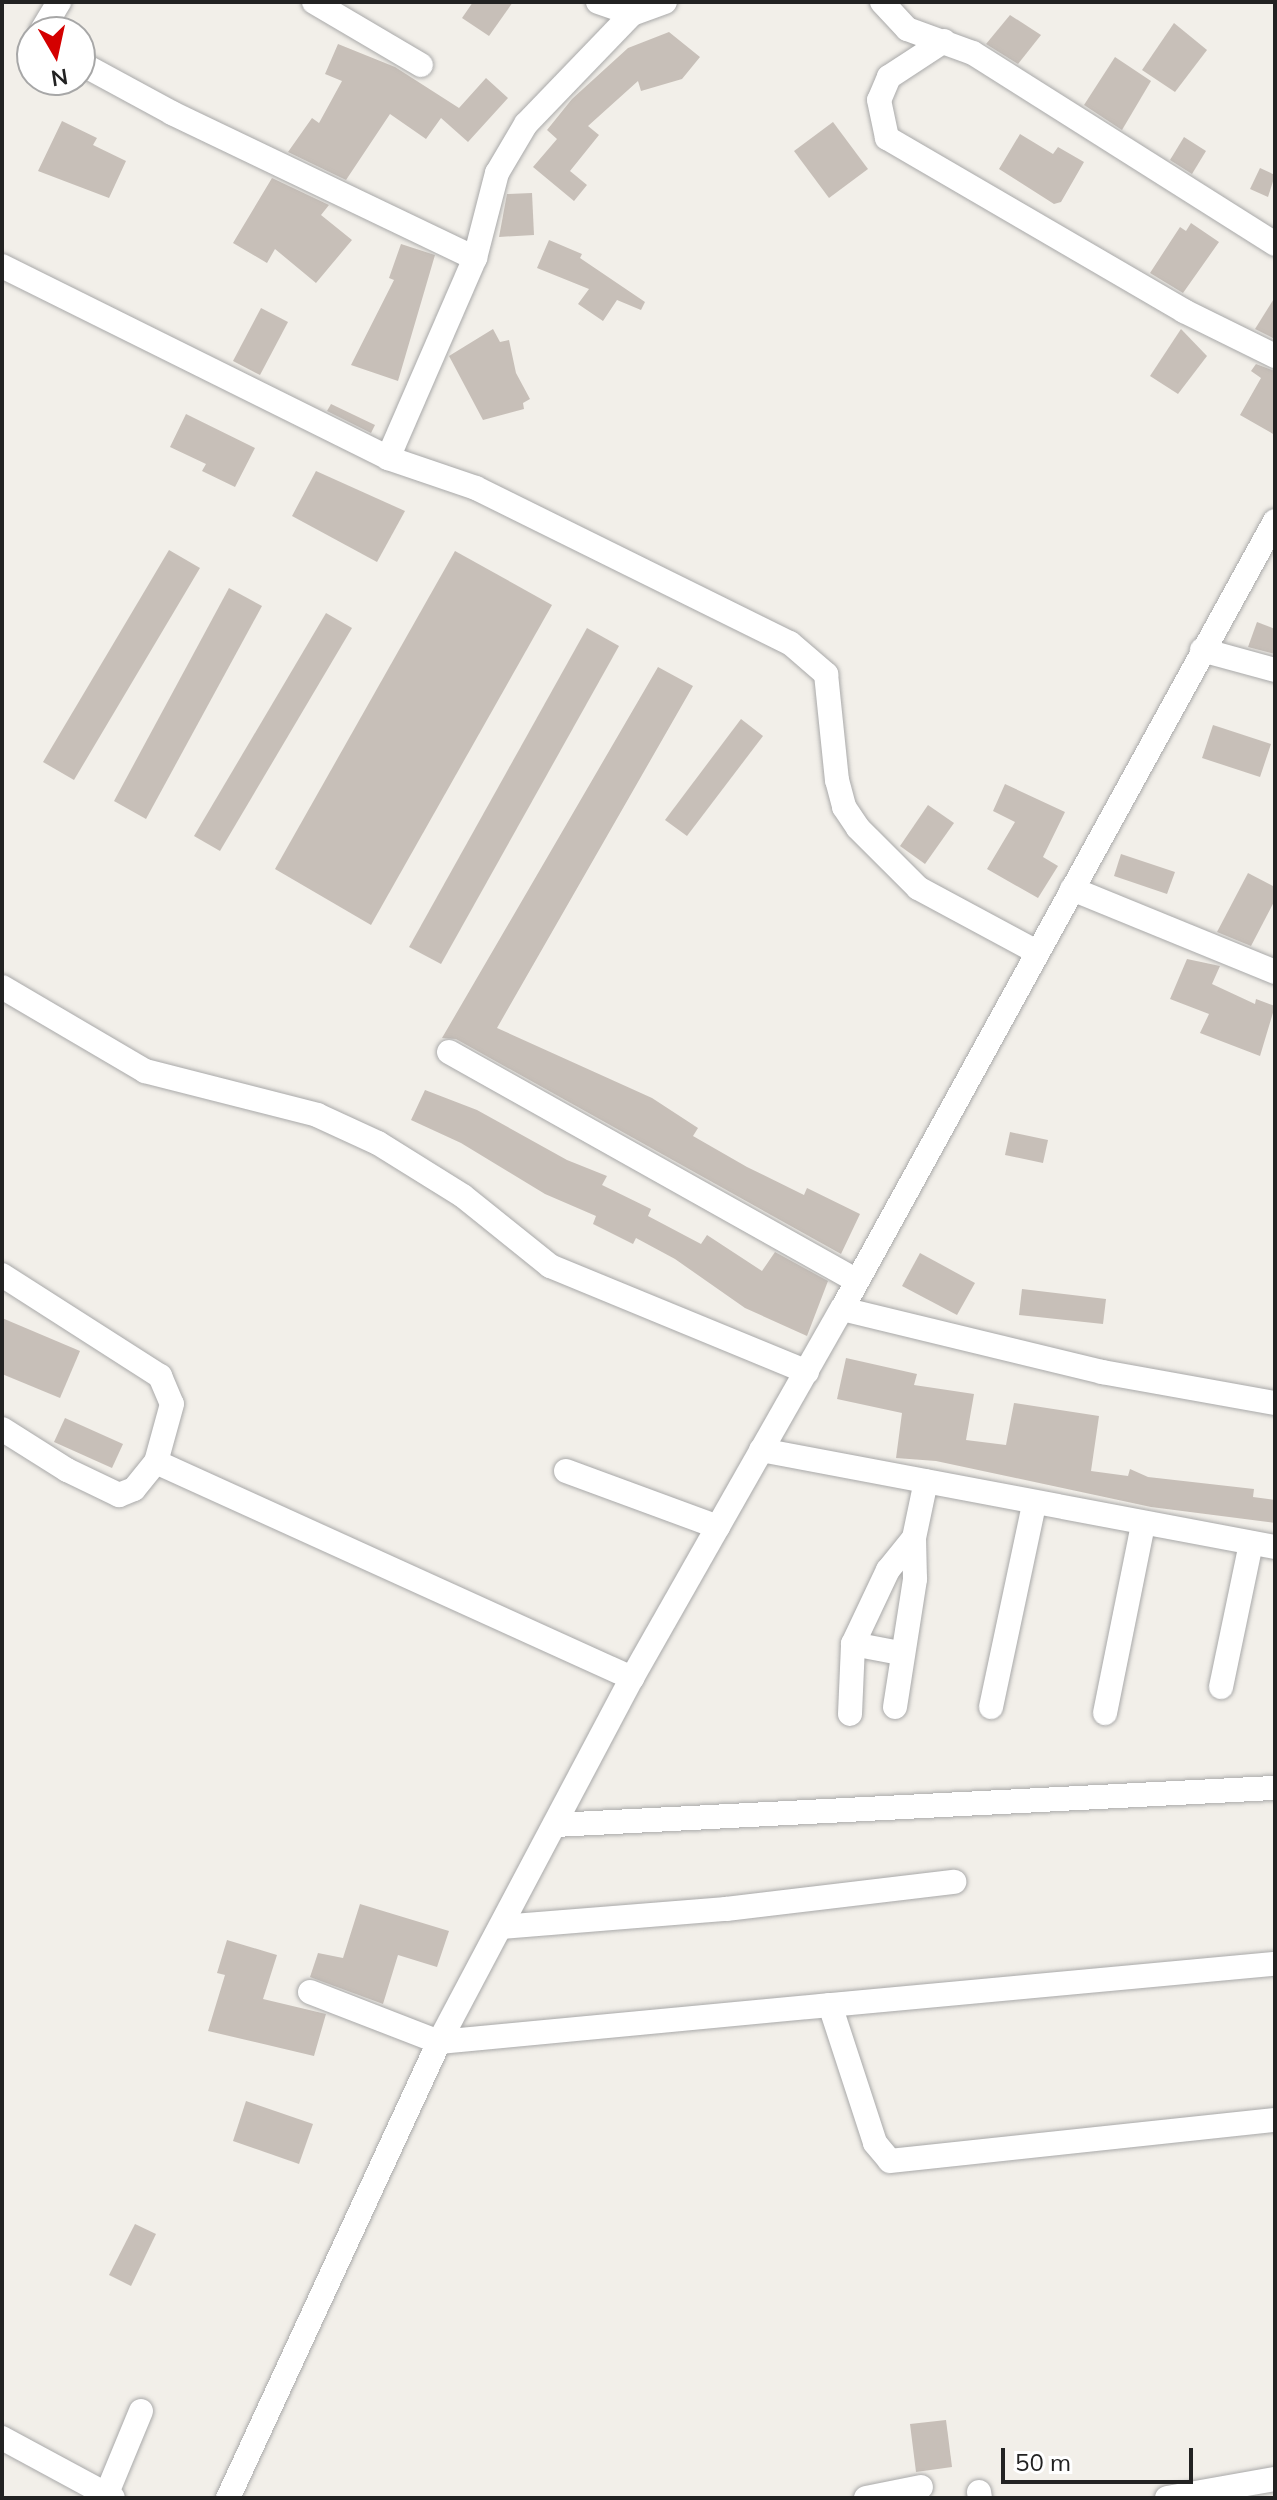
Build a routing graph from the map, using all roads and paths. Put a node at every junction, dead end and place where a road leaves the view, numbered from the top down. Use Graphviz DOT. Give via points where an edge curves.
graph roads {
  1 [pos="314,2"];
  2 [pos="598,2"];
  3 [pos="665,2"];
  4 [pos="882,2"];
  5 [pos="632,14"];
  6 [pos="944,41"];
  7 [pos="421,65"];
  8 [pos="96,72"];
  9 [pos="1275,244"];
  10 [pos="475,258"];
  11 [pos="2,266"];
  12 [pos="1275,356"];
  13 [pos="388,458"];
  14 [pos="1275,521"];
  15 [pos="1202,650"];
  16 [pos="1275,670"];
  17 [pos="1072,889"];
  18 [pos="1037,952"];
  19 [pos="1275,972"];
  20 [pos="2,987"];
  21 [pos="449,1052"];
  22 [pos="2,1275"];
  23 [pos="856,1280"];
  24 [pos="842,1309"];
  25 [pos="807,1372"];
  26 [pos="1275,1403"];
  27 [pos="2,1429"];
  28 [pos="761,1450"];
  29 [pos="156,1462"];
  30 [pos="566,1471"];
  31 [pos="926,1481"];
  32 [pos="1034,1504"];
  33 [pos="1143,1525"];
  34 [pos="718,1527"];
  35 [pos="914,1538"];
  36 [pos="1251,1543"];
  37 [pos="1275,1547"];
  38 [pos="853,1644"];
  39 [pos="900,1653"];
  40 [pos="632,1678"];
  41 [pos="1221,1687"];
  42 [pos="895,1707"];
  43 [pos="991,1707"];
  44 [pos="1105,1713"];
  45 [pos="850,1714"];
  46 [pos="1273,1788"];
  47 [pos="555,1825"];
  48 [pos="954,1882"];
  49 [pos="501,1927"];
  50 [pos="1275,1964"];
  51 [pos="310,1992"];
  52 [pos="830,2005"];
  53 [pos="439,2042"];
  54 [pos="1275,2120"];
  55 [pos="141,2411"];
  56 [pos="4,2445"];
  57 [pos="1275,2479"];
  58 [pos="921,2487"];
  59 [pos="108,2497"];
  60 [pos="228,2498"];
  61 [pos="866,2498"];
  62 [pos="1167,2498"];
  1 -- 7 [label="street"];
  2 -- 5 [label="street"];
  3 -- 5 [label="street"];
  4 -- 6 [label="street" via="907,29"];
  5 -- 10 [label="street" via="526,124 497,173"];
  6 -- 9 [label="street" via="973,53"];
  6 -- 12 [label="street" via="889,77 879,100 887,138 1184,311"];
  8 -- 10 [label="street"];
  10 -- 13 [label="street"];
  11 -- 13 [label="street"];
  13 -- 18 [label="street" via="476,488 809,656 826,674 837,780 844,807 858,828 918,888"];
  14 -- 15 [label="street"];
  15 -- 16 [label="street"];
  15 -- 17 [label="street"];
  17 -- 18 [label="street"];
  17 -- 19 [label="street"];
  18 -- 23 [label="street"];
  20 -- 25 [label="street" via="145,1071 317,1115 378,1143 463,1196 550,1266"];
  21 -- 23 [label="street"];
  22 -- 29 [label="street" via="160,1376 172,1404"];
  23 -- 24 [label="street"];
  24 -- 25 [label="street"];
  24 -- 26 [label="street" via="1117,1376"];
  25 -- 28 [label="street"];
  27 -- 29 [label="street" via="119,1495 134,1489"];
  28 -- 31 [label="street"];
  28 -- 34 [label="street"];
  29 -- 40 [label="street"];
  30 -- 34 [label="street"];
  31 -- 32 [label="street"];
  31 -- 35 [label="street"];
  32 -- 33 [label="street"];
  32 -- 43 [label="street"];
  33 -- 36 [label="street"];
  33 -- 44 [label="street"];
  34 -- 40 [label="street"];
  35 -- 38 [label="street" via="888,1570"];
  35 -- 39 [label="street" via="910,1624"];
  36 -- 37 [label="street"];
  36 -- 41 [label="street"];
  38 -- 39 [label="street"];
  38 -- 45 [label="street"];
  39 -- 42 [label="street"];
  40 -- 47 [label="street"];
  46 -- 47 [label="street"];
  47 -- 49 [label="street"];
  48 -- 49 [label="street" via="726,1909"];
  49 -- 53 [label="street"];
  50 -- 52 [label="street"];
  51 -- 53 [label="street"];
  52 -- 53 [label="street"];
  52 -- 54 [label="street" via="875,2143 890,2161"];
  53 -- 60 [label="street"];
  55 -- 59 [label="street"];
  56 -- 59 [label="street"];
  57 -- 62 [label="street"];
  58 -- 61 [label="street"];
}
